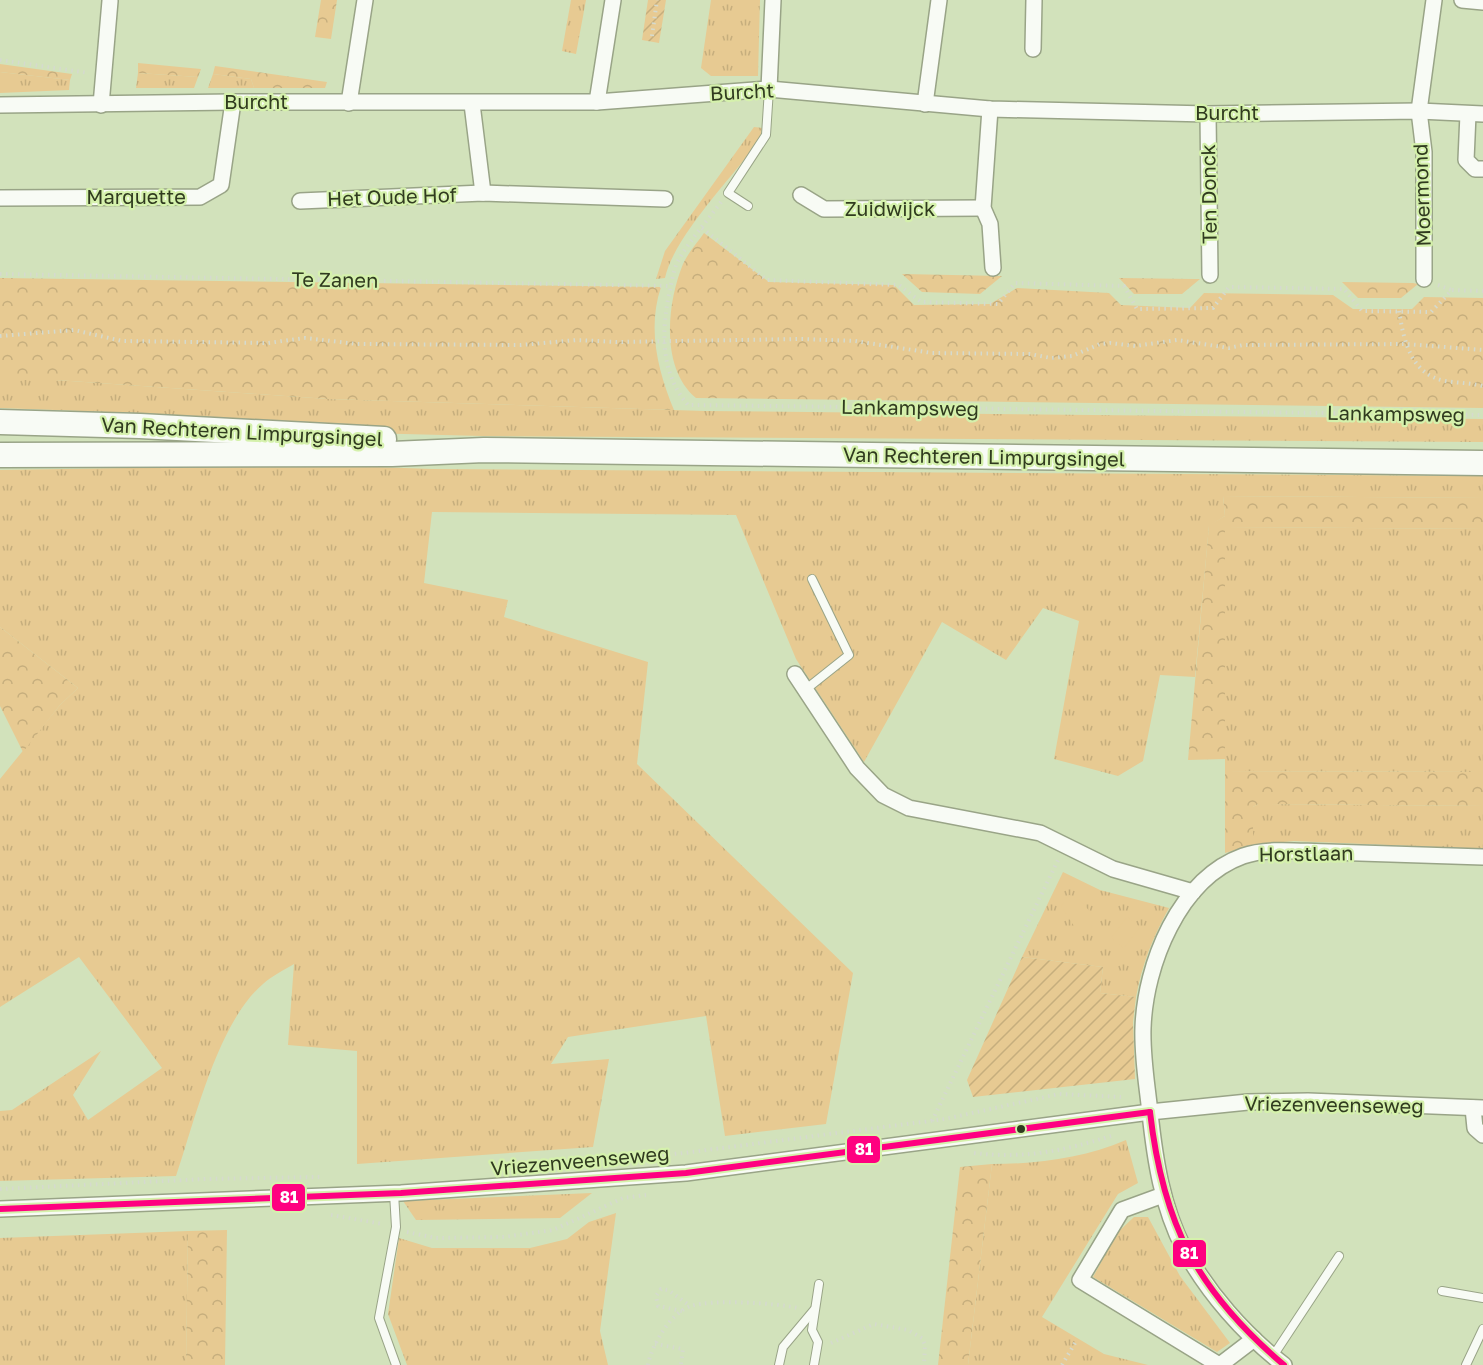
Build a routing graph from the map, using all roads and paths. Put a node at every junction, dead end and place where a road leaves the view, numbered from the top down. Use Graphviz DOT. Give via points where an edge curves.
graph roads {
  1 [pos="365,0"];
  2 [pos="613,0"];
  3 [pos="657,0"];
  4 [pos="773,0"];
  5 [pos="939,0"];
  6 [pos="1034,0"];
  7 [pos="1434,0"];
  8 [pos="1462,0"];
  9 [pos="110,1"];
  10 [pos="1483,2"];
  11 [pos="652,36"];
  12 [pos="1033,49"];
  13 [pos="0,60"];
  14 [pos="102,75"];
  15 [pos="769,89"];
  16 [pos="233,102"];
  17 [pos="597,102"];
  18 [pos="349,103"];
  19 [pos="472,104"];
  20 [pos="0,105"];
  21 [pos="101,105"];
  22 [pos="926,105"];
  23 [pos="990,109"];
  24 [pos="1419,111"];
  25 [pos="1208,114"];
  26 [pos="1475,114"];
  27 [pos="1483,169"];
  28 [pos="483,193"];
  29 [pos="728,193"];
  30 [pos="801,195"];
  31 [pos="0,198"];
  32 [pos="664,199"];
  33 [pos="300,201"];
  34 [pos="748,206"];
  35 [pos="983,208"];
  36 [pos="702,228"];
  37 [pos="993,268"];
  38 [pos="0,274"];
  39 [pos="1210,275"];
  40 [pos="1424,279"];
  41 [pos="671,286"];
  42 [pos="1483,291"];
  43 [pos="1399,311"];
  44 [pos="0,336"];
  45 [pos="663,341"];
  46 [pos="1406,344"];
  47 [pos="1483,350"];
  48 [pos="1483,386"];
  49 [pos="1483,415"];
  50 [pos="0,422"];
  51 [pos="484,450"];
  52 [pos="0,455"];
  53 [pos="1483,463"];
  54 [pos="812,579"];
  55 [pos="795,674"];
  56 [pos="805,690"];
  57 [pos="1065,846"];
  58 [pos="1483,857"];
  59 [pos="1193,892"];
  60 [pos="1478,1108"];
  61 [pos="1150,1112"];
  62 [pos="932,1120"];
  63 [pos="1483,1135"];
  64 [pos="931,1142"];
  65 [pos="613,1159"];
  66 [pos="321,1177"];
  67 [pos="0,1189"];
  68 [pos="393,1193"];
  69 [pos="1163,1196"];
  70 [pos="0,1209"];
  71 [pos="1339,1256"];
  72 [pos="819,1284"];
  73 [pos="1442,1291"];
  74 [pos="1483,1298"];
  75 [pos="690,1306"];
  76 [pos="814,1310"];
  77 [pos="682,1311"];
  78 [pos="1483,1329"];
  79 [pos="1254,1339"];
  80 [pos="818,1342"];
  81 [pos="1075,1343"];
  82 [pos="655,1344"];
  83 [pos="1281,1363"];
  84 [pos="396,1365"];
  85 [pos="648,1365"];
  86 [pos="685,1365"];
  87 [pos="778,1365"];
  88 [pos="814,1365"];
  89 [pos="924,1365"];
  90 [pos="1062,1365"];
  91 [pos="1219,1365"];
  92 [pos="1466,1365"];
  1 -- 18 [label="street"];
  2 -- 17 [label="street"];
  3 -- 11 [label="path"];
  4 -- 15 [label="street"];
  5 -- 22 [label="street"];
  6 -- 12 [label="street"];
  7 -- 24 [label="street, Moermond"];
  8 -- 10 [label="street"];
  9 -- 14 [label="street"];
  13 -- 14 [label="path"];
  14 -- 21 [label="street"];
  15 -- 17 [label="street, Burcht"];
  15 -- 22 [label="street, Burcht"];
  15 -- 29 [label="lane" via="766,135"];
  16 -- 18 [label="street, Burcht"];
  16 -- 21 [label="street, Burcht"];
  16 -- 31 [label="street, Marquette" via="221,185 200,197"];
  17 -- 19 [label="street, Burcht"];
  18 -- 19 [label="street, Burcht"];
  19 -- 28 [label="street, Het Oude Hof"];
  20 -- 21 [label="street, Burcht"];
  22 -- 23 [label="street, Burcht"];
  23 -- 25 [label="street, Burcht"];
  23 -- 35 [label="street"];
  24 -- 25 [label="street, Burcht"];
  24 -- 26 [label="street, Burcht"];
  24 -- 40 [label="street, Moermond" via="1425,152"];
  25 -- 39 [label="street, Ten Donck"];
  26 -- 27 [label="street" via="1466,160 1475,169"];
  28 -- 32 [label="street, Het Oude Hof"];
  28 -- 33 [label="street, Het Oude Hof"];
  29 -- 34 [label="lane"];
  29 -- 36 [label="path, Lankampsweg"];
  30 -- 35 [label="street, Zuidwijck" via="824,209"];
  35 -- 37 [label="street" via="990,224"];
  36 -- 41 [label="path, Lankampsweg" via="678,260"];
  36 -- 43 [label="path" via="767,280 899,285 921,303 998,304 1016,283 1124,286 1137,309 1213,308 1228,287 1344,289 1362,311"];
  38 -- 41 [label="path, Te Zanen"];
  41 -- 45 [label="path, Lankampsweg"];
  42 -- 43 [label="path" via="1452,290 1431,312"];
  43 -- 46 [label="path"];
  44 -- 45 [label="path" via="74,330 122,341 268,343 304,338 357,344 521,345 577,340"];
  45 -- 46 [label="path" via="855,341 932,353 1030,354 1051,358 1072,356 1100,344 1136,346 1177,340 1229,348"];
  45 -- 49 [label="path, Lankampsweg" via="669,373 688,405"];
  46 -- 47 [label="path"];
  46 -- 48 [label="path" via="1415,365 1426,375"];
  50 -- 51 [label="main road, Van Rechteren Limpurgsingel" via="375,438"];
  51 -- 52 [label="main road, Van Rechteren Limpurgsingel" via="392,454"];
  51 -- 53 [label="main road, Van Rechteren Limpurgsingel"];
  54 -- 56 [label="lane" via="849,656"];
  55 -- 56 [label="street"];
  56 -- 57 [label="street" via="857,768 883,795 909,808 1040,833"];
  57 -- 59 [label="street" via="1113,869"];
  57 -- 62 [label="path"];
  58 -- 59 [label="street, Horstlaan" via="1261,853 1243,856 1212,874"];
  59 -- 61 [label="street, Horstlaan" via="1173,922 1147,995 1143,1064"];
  60 -- 61 [label="street, Vriezenveenseweg" via="1308,1101 1248,1102"];
  60 -- 63 [label="street" via="1475,1128"];
  61 -- 62 [label="path, Vriezenveenseweg" via="1131,1098 1059,1094"];
  61 -- 64 [label="street, Vriezenveenseweg"];
  61 -- 69 [label="street, Horstlaan"];
  62 -- 64 [label="path"];
  62 -- 65 [label="path, Vriezenveenseweg"];
  64 -- 68 [label="street, Vriezenveenseweg" via="686,1173"];
  66 -- 67 [label="path"];
  68 -- 70 [label="street, Vriezenveenseweg"];
  68 -- 84 [label="lane" via="396,1227 379,1318"];
  69 -- 79 [label="street, Horstlaan" via="1184,1248 1208,1286"];
  69 -- 91 [label="street" via="1122,1210 1080,1280"];
  71 -- 83 [label="lane"];
  72 -- 76 [label="lane"];
  73 -- 74 [label="lane"];
  75 -- 76 [label="path" via="769,1303"];
  75 -- 77 [label="path"];
  75 -- 77 [label="path" via="661,1289 656,1296 658,1306"];
  76 -- 80 [label="lane" via="812,1330"];
  76 -- 87 [label="lane" via="783,1347"];
  77 -- 82 [label="path"];
  78 -- 92 [label="lane"];
  79 -- 83 [label="street, Horstlaan"];
  79 -- 91 [label="street"];
  80 -- 88 [label="lane"];
  80 -- 89 [label="path" via="834,1343 874,1323 908,1330 922,1338"];
  81 -- 90 [label="path"];
  82 -- 85 [label="path"];
  82 -- 86 [label="path" via="683,1349 681,1364"];
}
